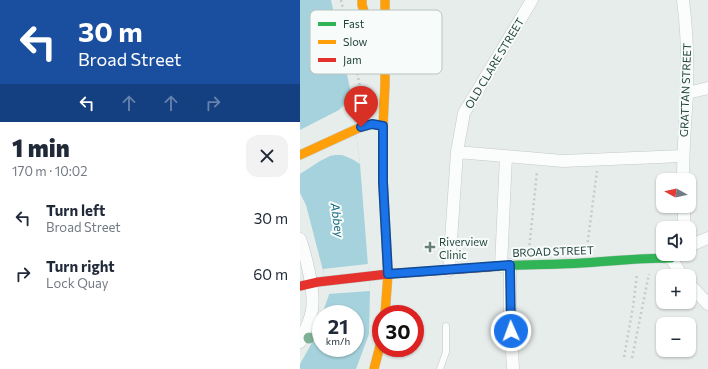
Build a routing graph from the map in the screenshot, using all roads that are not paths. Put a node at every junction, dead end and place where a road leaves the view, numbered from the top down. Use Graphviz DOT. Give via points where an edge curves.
graph roads {
  1 [pos="362,0"];
  2 [pos="385,0"];
  3 [pos="532,0"];
  4 [pos="683,0"];
  5 [pos="364,10"];
  6 [pos="385,10"];
  7 [pos="384,75"];
  8 [pos="708,88"];
  9 [pos="687,93"];
  10 [pos="383,126"];
  11 [pos="457,152"];
  12 [pos="300,155"];
  13 [pos="506,156"];
  14 [pos="683,156"];
  15 [pos="683,173"];
  16 [pos="708,238"];
  17 [pos="300,239"];
  18 [pos="696,242"];
  19 [pos="656,258"];
  20 [pos="505,265"];
  21 [pos="449,270"];
  22 [pos="388,274"];
  23 [pos="309,284"];
  24 [pos="696,291"];
  25 [pos="708,304"];
  26 [pos="386,305"];
  27 [pos="446,326"];
  28 [pos="511,331"];
  29 [pos="527,331"];
  30 [pos="300,342"];
  31 [pos="377,357"];
  32 [pos="374,369"];
  33 [pos="440,369"];
  34 [pos="513,369"];
  1 -- 5 [label="main road"];
  2 -- 6 [label="main road"];
  3 -- 11 [label="street, OLD CLARE STREET" via="464,113"];
  4 -- 9 [label="street, GRATTAN STREET"];
  7 -- 10 [label="main road"];
  8 -- 9 [label="street"];
  9 -- 14 [label="street, GRATTAN STREET"];
  10 -- 12 [label="main road" via="372,124 361,127"];
  10 -- 22 [label="main road"];
  11 -- 13 [label="street"];
  11 -- 21 [label="street, OLD CLARE STREET"];
  13 -- 14 [label="street" via="563,161"];
  13 -- 20 [label="street"];
  14 -- 15 [label="street, GRATTAN STREET"];
  16 -- 18 [label="street"];
  17 -- 23 [label="street"];
  19 -- 20 [label="main road, BROAD STREET"];
  20 -- 21 [label="main road, BROAD STREET"];
  20 -- 28 [label="street"];
  21 -- 22 [label="main road, BROAD STREET"];
  22 -- 23 [label="main road, BROAD STREET"];
  22 -- 26 [label="main road"];
  23 -- 30 [label="street" via="312,310"];
  24 -- 25 [label="street"];
  27 -- 33 [label="lane" via="446,352"];
  28 -- 29 [label="lane"];
  28 -- 34 [label="street"];
  31 -- 32 [label="main road"];
}
